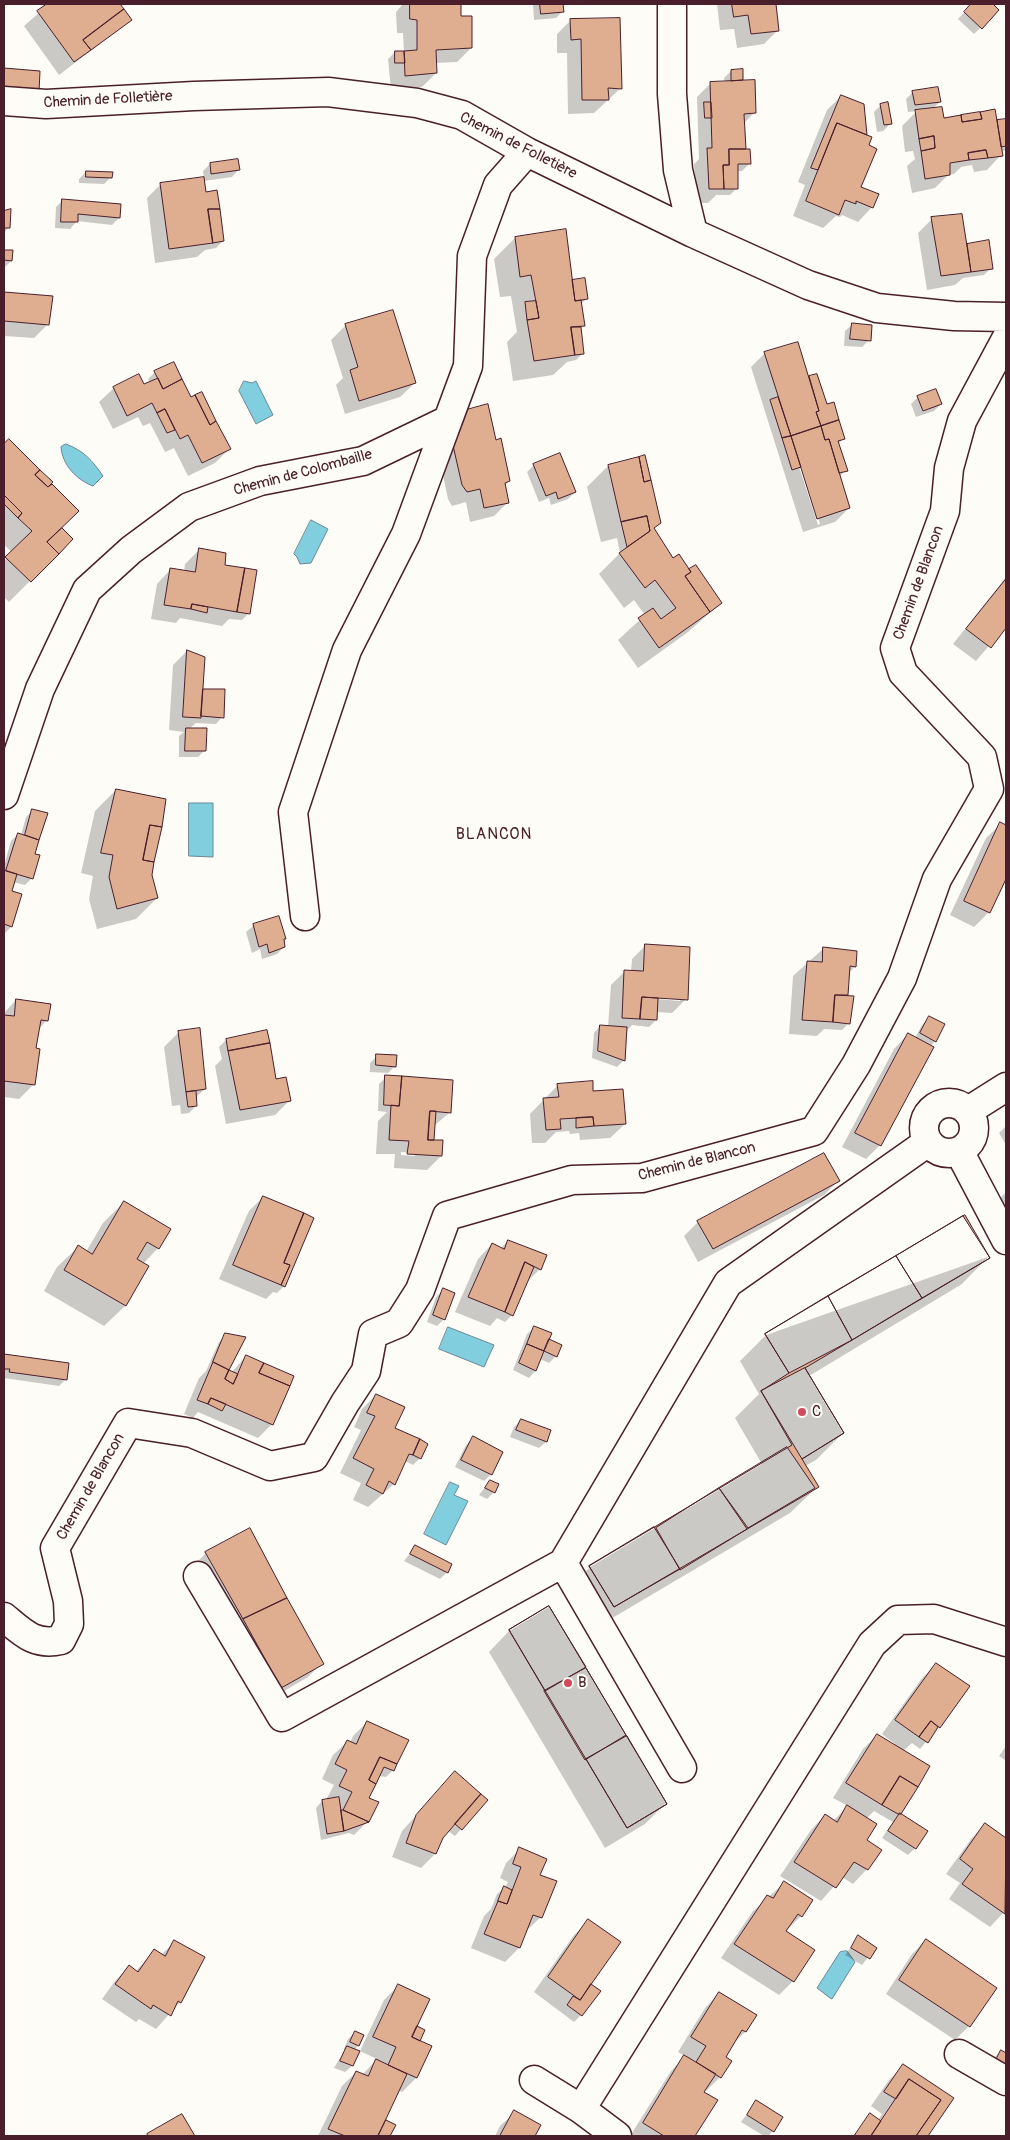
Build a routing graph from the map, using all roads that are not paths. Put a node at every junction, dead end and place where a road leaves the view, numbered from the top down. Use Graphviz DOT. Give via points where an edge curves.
graph roads {
  1 [pos="672,4"];
  2 [pos="4,101"];
  3 [pos="527,152"];
  4 [pos="694,233"];
  5 [pos="1006,317"];
  6 [pos="1006,339"];
  7 [pos="448,420"];
  8 [pos="4,795"];
  9 [pos="305,916"];
  10 [pos="1006,1087"];
  11 [pos="968,1111"];
  12 [pos="928,1142"];
  13 [pos="959,1151"];
  14 [pos="1006,1240"];
  15 [pos="564,1563"];
  16 [pos="198,1576"];
  17 [pos="4,1617"];
  18 [pos="1006,1642"];
  19 [pos="682,1768"];
  20 [pos="959,2054"];
  21 [pos="534,2080"];
  22 [pos="1006,2081"];
  23 [pos="581,2109"];
  24 [pos="617,2136"];
  1 -- 4 [label="street" via="672,94 678,170"];
  2 -- 3 [label="street, Chemin de Folletière" via="46,104 328,92 416,104 462,115"];
  3 -- 4 [label="street, Chemin de Folletière"];
  3 -- 7 [label="street" via="498,185 472,256 468,366"];
  4 -- 5 [label="street, Chemin de Folletière" via="808,285 876,308 954,316"];
  6 -- 17 [label="street, Chemin de Blancon" via="962,421 949,468 945,511 895,648 903,673 982,756 989,789 937,879 902,978 856,1065 814,1131 642,1178 572,1180 447,1216 420,1290 399,1323 373,1334 366,1371 314,1457 270,1466 192,1433 128,1423 55,1548 68,1601 69,1624 61,1640 48,1642 26,1636"];
  7 -- 8 [label="street, Chemin de Colombaille" via="363,461 260,481 189,507 131,550 87,590 40,689"];
  7 -- 9 [label="street" via="406,534 347,650 292,812"];
  10 -- 11 [label="street"];
  11 -- 12 [label="street" via="948,1102 932,1109 923,1130"];
  11 -- 13 [label="street" via="974,1122 974,1131 966,1146"];
  12 -- 13 [label="street" via="944,1153"];
  12 -- 15 [label="street" via="728,1282"];
  13 -- 14 [label="street"];
  15 -- 16 [label="street" via="282,1717"];
  15 -- 19 [label="street"];
  18 -- 23 [label="street" via="934,1619 898,1620 872,1644"];
  20 -- 22 [label="street"];
  21 -- 23 [label="street"];
  23 -- 24 [label="street"];
}
